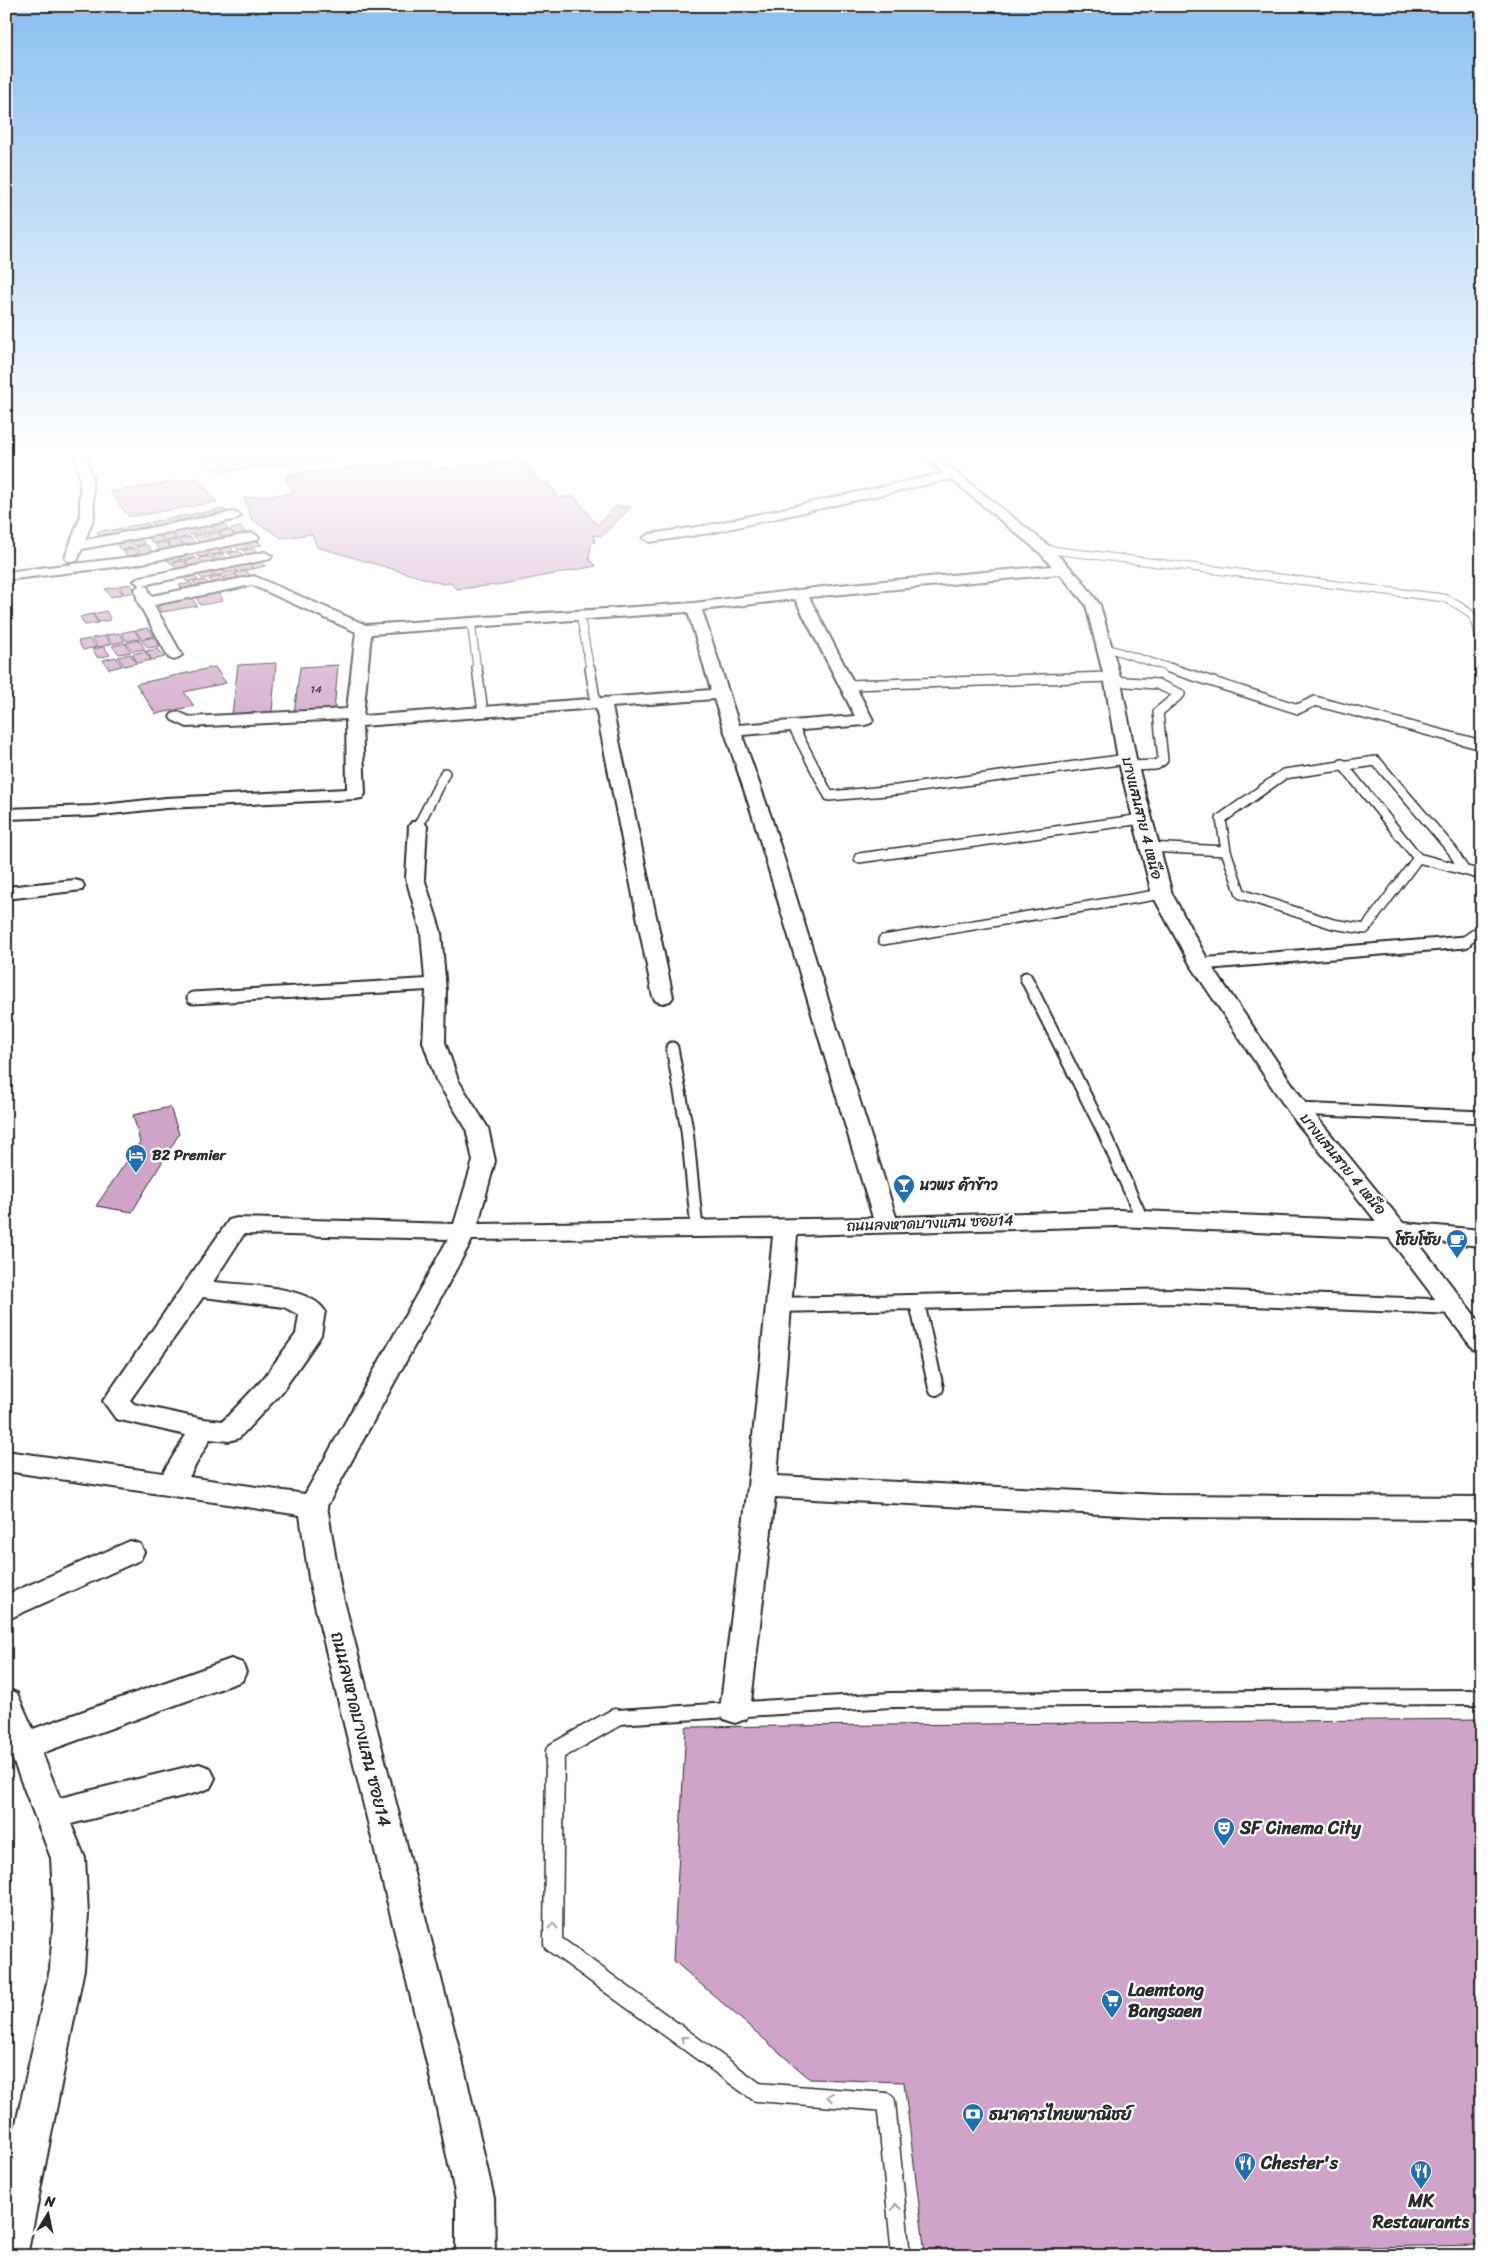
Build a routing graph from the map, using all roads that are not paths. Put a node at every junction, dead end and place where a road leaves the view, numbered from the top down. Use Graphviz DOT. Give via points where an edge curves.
graph roads {
  1 [pos="73,556"];
  2 [pos="159,556"];
  3 [pos="265,556"];
  4 [pos="1051,556"];
  5 [pos="1098,556"];
  6 [pos="132,561"];
  7 [pos="1064,569"];
  8 [pos="66,570"];
  9 [pos="6,576"];
  10 [pos="141,581"];
  11 [pos="800,594"];
  12 [pos="145,602"];
  13 [pos="694,607"];
  14 [pos="580,614"];
  15 [pos="471,622"];
  16 [pos="364,630"];
  17 [pos="1104,647"];
  18 [pos="174,655"];
  19 [pos="1482,656"];
  20 [pos="1112,679"];
  21 [pos="847,685"];
  22 [pos="720,694"];
  23 [pos="600,704"];
  24 [pos="482,712"];
  25 [pos="178,717"];
  26 [pos="355,718"];
  27 [pos="793,726"];
  28 [pos="732,731"];
  29 [pos="1482,745"];
  30 [pos="1128,763"];
  31 [pos="1342,764"];
  32 [pos="446,773"];
  33 [pos="6,814"];
  34 [pos="1142,819"];
  35 [pos="418,826"];
  36 [pos="1148,847"];
  37 [pos="1226,851"];
  38 [pos="859,858"];
  39 [pos="1418,858"];
  40 [pos="1464,870"];
  41 [pos="1482,875"];
  42 [pos="75,886"];
  43 [pos="6,893"];
  44 [pos="1162,894"];
  45 [pos="1482,929"];
  46 [pos="883,940"];
  47 [pos="1200,964"];
  48 [pos="1026,978"];
  49 [pos="436,984"];
  50 [pos="663,997"];
  51 [pos="193,998"];
  52 [pos="672,1048"];
  53 [pos="1298,1109"];
  54 [pos="1482,1117"];
  55 [pos="1142,1219"];
  56 [pos="887,1224"];
  57 [pos="786,1228"];
  58 [pos="697,1229"];
  59 [pos="1396,1230"];
  60 [pos="464,1232"];
  61 [pos="1482,1238"];
  62 [pos="196,1288"];
  63 [pos="917,1303"];
  64 [pos="777,1305"];
  65 [pos="1455,1307"];
  66 [pos="1479,1336"];
  67 [pos="936,1388"];
  68 [pos="203,1429"];
  69 [pos="6,1461"];
  70 [pos="170,1485"];
  71 [pos="762,1486"];
  72 [pos="313,1506"];
  73 [pos="1482,1508"];
  74 [pos="130,1552"];
  75 [pos="6,1608"];
  76 [pos="231,1672"];
  77 [pos="1482,1697"];
  78 [pos="6,1702"];
  79 [pos="735,1710"];
  80 [pos="24,1746"];
  81 [pos="198,1778"];
  82 [pos="51,1815"];
  83 [pos="7,2256"];
  84 [pos="476,2256"];
  85 [pos="901,2256"];
  1 -- 8 [label="street"];
  2 -- 6 [label="street"];
  3 -- 10 [label="street"];
  4 -- 7 [label="street, บางแสนสาย 4 เหนือ"];
  5 -- 19 [label="lane" via="1444,598 1465,608 1476,618"];
  6 -- 8 [label="street"];
  6 -- 10 [label="street"];
  7 -- 11 [label="street"];
  7 -- 17 [label="street, บางแสนสาย 4 เหนือ" via="1093,605"];
  8 -- 9 [label="street"];
  10 -- 12 [label="street"];
  11 -- 13 [label="street"];
  11 -- 21 [label="street"];
  12 -- 16 [label="street" via="254,580"];
  12 -- 18 [label="street"];
  13 -- 14 [label="street"];
  13 -- 22 [label="street"];
  14 -- 15 [label="street"];
  14 -- 23 [label="lane"];
  15 -- 16 [label="street"];
  15 -- 24 [label="lane"];
  16 -- 26 [label="street"];
  17 -- 20 [label="street, บางแสนสาย 4 เหนือ"];
  17 -- 29 [label="lane" via="1298,708 1315,701"];
  20 -- 21 [label="lane"];
  20 -- 30 [label="street, บางแสนสาย 4 เหนือ"];
  20 -- 30 [label="lane" via="1157,684 1180,694 1158,712 1163,760 1156,765"];
  21 -- 27 [label="street" via="866,720"];
  22 -- 23 [label="street"];
  22 -- 28 [label="street"];
  23 -- 24 [label="street"];
  23 -- 50 [label="street"];
  24 -- 26 [label="street"];
  25 -- 26 [label="street" via="188,722"];
  26 -- 33 [label="street" via="356,794"];
  27 -- 28 [label="street"];
  27 -- 30 [label="lane" via="829,796"];
  28 -- 56 [label="street" via="762,817"];
  30 -- 34 [label="street, บางแสนสาย 4 เหนือ"];
  31 -- 37 [label="lane" via="1284,774 1221,818"];
  31 -- 39 [label="lane"];
  31 -- 40 [label="lane" via="1376,761 1452,850"];
  32 -- 35 [label="lane"];
  34 -- 36 [label="street, บางแสนสาย 4 เหนือ"];
  34 -- 38 [label="lane"];
  35 -- 49 [label="street" via="415,878 431,932"];
  36 -- 37 [label="lane"];
  36 -- 44 [label="street, บางแสนสาย 4 เหนือ"];
  37 -- 39 [label="lane" via="1241,894 1333,924 1366,930"];
  39 -- 40 [label="lane"];
  40 -- 41 [label="lane"];
  42 -- 43 [label="street"];
  44 -- 46 [label="lane"];
  44 -- 47 [label="street, บางแสนสาย 4 เหนือ"];
  45 -- 47 [label="lane" via="1463,943"];
  47 -- 53 [label="street, บางแสนสาย 4 เหนือ"];
  48 -- 55 [label="lane" via="1104,1133"];
  49 -- 51 [label="lane"];
  49 -- 60 [label="street" via="434,1042 447,1080 477,1128 484,1160"];
  52 -- 58 [label="lane" via="688,1130"];
  53 -- 54 [label="lane"];
  53 -- 59 [label="street, บางแสนสาย 4 เหนือ"];
  55 -- 56 [label="street, ถนนลงหาดบางแสน ซอย14"];
  55 -- 59 [label="street, ถนนลงหาดบางแสน ซอย14"];
  56 -- 57 [label="street, ถนนลงหาดบางแสน ซอย14"];
  57 -- 58 [label="street, ถนนลงหาดบางแสน ซอย14"];
  57 -- 64 [label="street"];
  58 -- 60 [label="street, ถนนลงหาดบางแสน ซอย14"];
  59 -- 61 [label="street, ถนนลงหาดบางแสน ซอย14"];
  59 -- 65 [label="street, บางแสนสาย 4 เหนือ"];
  60 -- 62 [label="street, ถนนลงหาดบางแสน ซอย14" via="237,1226"];
  60 -- 72 [label="street"];
  62 -- 68 [label="street" via="116,1401 125,1412"];
  62 -- 68 [label="street" via="289,1299 312,1311 308,1335 272,1386 229,1431"];
  63 -- 64 [label="lane"];
  63 -- 65 [label="lane" via="1175,1296"];
  63 -- 67 [label="lane"];
  64 -- 71 [label="street"];
  65 -- 66 [label="street, บางแสนสาย 4 เหนือ"];
  68 -- 70 [label="street"];
  69 -- 70 [label="street"];
  70 -- 72 [label="street"];
  71 -- 73 [label="street" via="1158,1506"];
  71 -- 79 [label="street"];
  72 -- 84 [label="street, ถนนลงหาดบางแสน ซอย14" via="325,1585 447,2072 475,2198"];
  74 -- 75 [label="street"];
  76 -- 80 [label="street"];
  77 -- 79 [label="lane" via="891,1700"];
  78 -- 80 [label="street"];
  85 -- 79 [label="lane, one-way" via="886,2102 757,2092 553,1943 554,1752 617,1717"];
  80 -- 82 [label="street"];
  81 -- 82 [label="street"];
  82 -- 83 [label="street" via="68,1858 71,1914 67,1969"];
}
